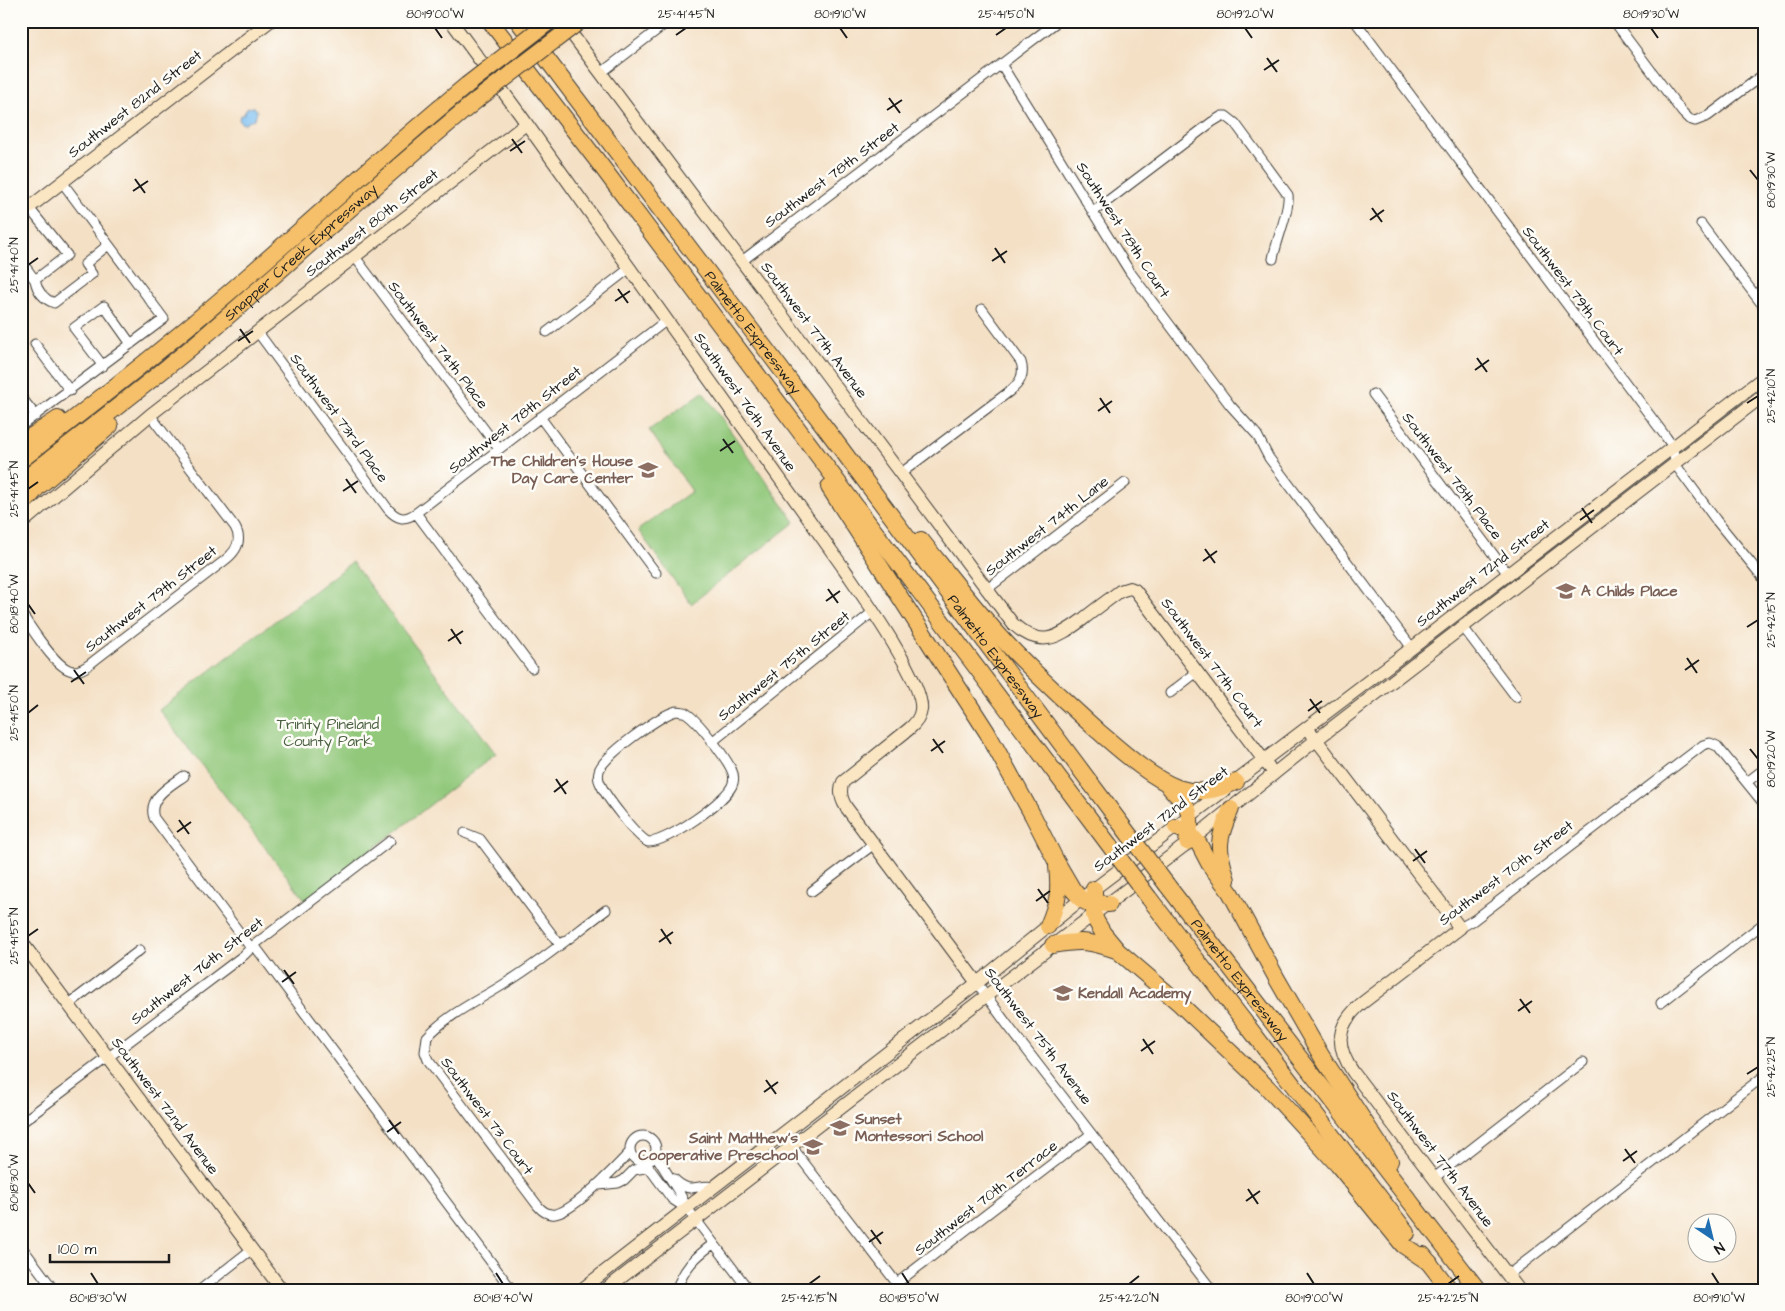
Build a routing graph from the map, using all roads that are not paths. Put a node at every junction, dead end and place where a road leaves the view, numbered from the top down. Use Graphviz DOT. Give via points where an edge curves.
graph roads {
  1 [pos="270,21"];
  2 [pos="451,21"];
  3 [pos="481,21"];
  4 [pos="490,21"];
  5 [pos="518,21"];
  6 [pos="550,21"];
  7 [pos="562,21"];
  8 [pos="580,21"];
  9 [pos="669,21"];
  10 [pos="1058,21"];
  11 [pos="1355,21"];
  12 [pos="1614,21"];
  13 [pos="514,54"];
  14 [pos="1002,64"];
  15 [pos="601,73"];
  16 [pos="1764,74"];
  17 [pos="526,124"];
  18 [pos="62,182"];
  19 [pos="25,211"];
  20 [pos="1093,212"];
  21 [pos="1701,224"];
  22 [pos="108,245"];
  23 [pos="355,257"];
  24 [pos="1273,259"];
  25 [pos="21,261"];
  26 [pos="742,261"];
  27 [pos="630,268"];
  28 [pos="35,280"];
  29 [pos="1764,307"];
  30 [pos="982,309"];
  31 [pos="667,320"];
  32 [pos="258,331"];
  33 [pos="547,332"];
  34 [pos="35,344"];
  35 [pos="131,344"];
  36 [pos="192,346"];
  37 [pos="103,366"];
  38 [pos="138,369"];
  39 [pos="1764,377"];
  40 [pos="70,391"];
  41 [pos="1373,394"];
  42 [pos="1764,395"];
  43 [pos="21,397"];
  44 [pos="150,415"];
  45 [pos="36,416"];
  46 [pos="540,417"];
  47 [pos="21,426"];
  48 [pos="21,443"];
  49 [pos="839,446"];
  50 [pos="1673,447"];
  51 [pos="499,449"];
  52 [pos="21,460"];
  53 [pos="823,462"];
  54 [pos="1675,464"];
  55 [pos="900,474"];
  56 [pos="21,482"];
  57 [pos="1125,483"];
  58 [pos="50,498"];
  59 [pos="21,508"];
  60 [pos="416,513"];
  61 [pos="401,519"];
  62 [pos="21,524"];
  63 [pos="656,574"];
  64 [pos="1508,574"];
  65 [pos="1764,579"];
  66 [pos="1130,588"];
  67 [pos="986,590"];
  68 [pos="874,611"];
  69 [pos="21,613"];
  70 [pos="1463,627"];
  71 [pos="1412,648"];
  72 [pos="1420,660"];
  73 [pos="532,668"];
  74 [pos="1197,672"];
  75 [pos="1170,693"];
  76 [pos="1516,698"];
  77 [pos="1307,728"];
  78 [pos="1316,740"];
  79 [pos="712,742"];
  80 [pos="1264,761"];
  81 [pos="1764,769"];
  82 [pos="1274,775"];
  83 [pos="184,776"];
  84 [pos="1236,782"];
  85 [pos="1747,782"];
  86 [pos="1166,783"];
  87 [pos="842,799"];
  88 [pos="1764,804"];
  89 [pos="1231,809"];
  90 [pos="1187,832"];
  91 [pos="465,833"];
  92 [pos="390,841"];
  93 [pos="874,844"];
  94 [pos="1056,862"];
  95 [pos="812,891"];
  96 [pos="1230,892"];
  97 [pos="1095,902"];
  98 [pos="606,910"];
  99 [pos="1764,923"];
  100 [pos="1048,926"];
  101 [pos="1460,928"];
  102 [pos="21,940"];
  103 [pos="560,945"];
  104 [pos="1053,945"];
  105 [pos="253,946"];
  106 [pos="140,950"];
  107 [pos="1118,951"];
  108 [pos="978,983"];
  109 [pos="986,996"];
  110 [pos="1661,1003"];
  111 [pos="69,1004"];
  112 [pos="1341,1045"];
  113 [pos="108,1057"];
  114 [pos="1583,1062"];
  115 [pos="868,1068"];
  116 [pos="1764,1076"];
  117 [pos="878,1080"];
  118 [pos="21,1123"];
  119 [pos="782,1134"];
  120 [pos="1091,1134"];
  121 [pos="791,1146"];
  122 [pos="630,1152"];
  123 [pos="655,1154"];
  124 [pos="647,1164"];
  125 [pos="609,1173"];
  126 [pos="670,1176"];
  127 [pos="1434,1178"];
  128 [pos="617,1184"];
  129 [pos="599,1185"];
  130 [pos="714,1187"];
  131 [pos="1398,1187"];
  132 [pos="687,1208"];
  133 [pos="695,1220"];
  134 [pos="713,1244"];
  135 [pos="21,1246"];
  136 [pos="252,1249"];
  137 [pos="1430,1263"];
  138 [pos="1508,1275"];
  139 [pos="900,1287"];
  140 [pos="54,1290"];
  141 [pos="200,1290"];
  142 [pos="282,1290"];
  143 [pos="512,1290"];
  144 [pos="581,1290"];
  145 [pos="605,1290"];
  146 [pos="676,1290"];
  147 [pos="749,1290"];
  148 [pos="1212,1290"];
  149 [pos="1450,1290"];
  150 [pos="1478,1290"];
  151 [pos="1519,1290"];
  1 -- 18 [label="street, Southwest 82nd Street"];
  2 -- 17 [label="street, Southwest 76th Avenue"];
  3 -- 13 [label="highway" via="498,42"];
  4 -- 13 [label="highway, Palmetto Expressway"];
  5 -- 49 [label="highway, Palmetto Expressway"];
  6 -- 38 [label="highway, Snapper Creek Expressway, bridge" via="352,182"];
  7 -- 15 [label="street, Southwest 77th Avenue"];
  8 -- 36 [label="highway, Snapper Creek Expressway, bridge" via="399,164"];
  9 -- 15 [label="street"];
  10 -- 14 [label="street, Southwest 78th Street"];
  11 -- 50 [label="street, Southwest 79th Court"];
  12 -- 16 [label="street" via="1689,119 1695,121 1708,116"];
  13 -- 53 [label="highway, Palmetto Expressway"];
  14 -- 20 [label="street, Southwest 78th Court"];
  14 -- 26 [label="street, Southwest 78th Street"];
  15 -- 26 [label="street, Southwest 77th Avenue"];
  17 -- 23 [label="street, Southwest 80th Street"];
  17 -- 27 [label="street, Southwest 76th Avenue"];
  18 -- 19 [label="street, Southwest 82nd Street"];
  18 -- 22 [label="street"];
  19 -- 28 [label="street" via="67,255"];
  20 -- 24 [label="street" via="1212,122 1226,116 1236,123 1287,193 1288,204"];
  20 -- 71 [label="street, Southwest 78th Court" via="1137,281 1230,406 1236,420 1270,458"];
  21 -- 29 [label="street"];
  22 -- 28 [label="street" via="84,264 92,274 54,303 41,294"];
  22 -- 35 [label="street" via="164,319"];
  23 -- 32 [label="street, Southwest 80th Street"];
  23 -- 51 [label="street, Southwest 74th Place"];
  25 -- 28 [label="street"];
  26 -- 55 [label="street, Southwest 77th Avenue"];
  27 -- 31 [label="street, Southwest 76th Avenue"];
  27 -- 33 [label="street"];
  30 -- 55 [label="street" via="1019,359 1023,371 1021,379 1014,388"];
  31 -- 46 [label="street, Southwest 78th Street"];
  31 -- 68 [label="street, Southwest 76th Avenue"];
  32 -- 44 [label="street, Southwest 80th Street"];
  32 -- 61 [label="street, Southwest 73rd Place" via="388,509"];
  34 -- 40 [label="street"];
  35 -- 37 [label="street"];
  35 -- 37 [label="street" via="104,306 74,328"];
  36 -- 56 [label="highway, Snapper Creek Expressway"];
  36 -- 59 [label="highway" via="184,362 37,488"];
  37 -- 40 [label="street"];
  38 -- 48 [label="highway"];
  38 -- 52 [label="highway, Snapper Creek Expressway"];
  39 -- 50 [label="street, Southwest 72nd Street"];
  40 -- 45 [label="street"];
  41 -- 64 [label="street, Southwest 78th Place"];
  42 -- 54 [label="street, Southwest 72nd Street"];
  43 -- 45 [label="street"];
  44 -- 58 [label="street, Southwest 80th Street"];
  44 -- 69 [label="street, Southwest 79th Street" via="235,527 239,536 235,551 90,664 74,671 56,661"];
  45 -- 47 [label="street"];
  46 -- 51 [label="street, Southwest 78th Street"];
  46 -- 63 [label="street"];
  49 -- 86 [label="highway" via="868,472 976,609 1020,658 1112,744"];
  49 -- 131 [label="highway, Palmetto Expressway, bridge" via="1166,885"];
  50 -- 54 [label="street"];
  50 -- 64 [label="street, Southwest 72nd Street"];
  51 -- 60 [label="street, Southwest 78th Street"];
  53 -- 94 [label="highway" via="822,477 984,726"];
  53 -- 137 [label="highway, Palmetto Expressway, bridge" via="1149,898"];
  54 -- 65 [label="street"];
  54 -- 70 [label="street, Southwest 72nd Street"];
  55 -- 67 [label="street, Southwest 77th Avenue"];
  57 -- 67 [label="street, Southwest 74th Lane"];
  58 -- 59 [label="street, Southwest 80th Street"];
  58 -- 62 [label="street, Southwest 80th Street"];
  60 -- 61 [label="street, Southwest 78th Street"];
  60 -- 73 [label="street"];
  64 -- 71 [label="street, Southwest 72nd Street"];
  66 -- 67 [label="street, Southwest 77th Avenue" via="1120,591 1052,638 1037,638 1020,630"];
  66 -- 74 [label="street, Southwest 77th Court" via="1141,596"];
  68 -- 79 [label="street, Southwest 75th Street"];
  68 -- 87 [label="street, Southwest 76th Avenue" via="914,685 921,711 909,729 843,782"];
  70 -- 72 [label="street, Southwest 72nd Street"];
  70 -- 76 [label="street"];
  71 -- 72 [label="street"];
  71 -- 77 [label="street, Southwest 72nd Street"];
  72 -- 78 [label="street, Southwest 72nd Street"];
  74 -- 75 [label="street"];
  74 -- 80 [label="street, Southwest 77th Court"];
  77 -- 78 [label="street"];
  77 -- 80 [label="street, Southwest 72nd Street"];
  78 -- 82 [label="street, Southwest 72nd Street"];
  78 -- 101 [label="street"];
  79 -- 79 [label="street" via="687,715 673,712 656,720 601,766 598,777 606,794 645,841 662,840 679,831 723,798 731,788 732,772"];
  80 -- 82 [label="street, Southwest 77th Court"];
  80 -- 84 [label="street, Southwest 72nd Street"];
  81 -- 85 [label="street"];
  82 -- 89 [label="street, Southwest 72nd Street"];
  83 -- 105 [label="street" via="159,796 152,812"];
  84 -- 86 [label="highway" via="1202,792"];
  84 -- 90 [label="street, Southwest 72nd Street"];
  85 -- 88 [label="street"];
  85 -- 101 [label="street, Southwest 70th Street" via="1717,746 1710,743 1696,749"];
  86 -- 90 [label="highway" via="1185,803"];
  87 -- 93 [label="street, Southwest 75th Avenue"];
  89 -- 90 [label="street, Southwest 72nd Street"];
  89 -- 96 [label="highway" via="1219,849"];
  90 -- 96 [label="highway"];
  90 -- 97 [label="street, Southwest 72nd Street"];
  90 -- 97 [label="street, Southwest 72nd Street"];
  91 -- 103 [label="street" via="480,839"];
  92 -- 105 [label="street, Southwest 76th Street"];
  93 -- 95 [label="street"];
  93 -- 108 [label="street, Southwest 75th Avenue"];
  94 -- 97 [label="highway" via="1073,890"];
  94 -- 100 [label="highway" via="1058,897"];
  96 -- 131 [label="highway" via="1322,1057 1389,1159"];
  97 -- 100 [label="street, Southwest 72nd Street"];
  97 -- 104 [label="street, Southwest 72nd Street"];
  97 -- 107 [label="highway" via="1100,928"];
  98 -- 103 [label="street"];
  99 -- 110 [label="street"];
  100 -- 108 [label="street, Southwest 72nd Street"];
  101 -- 112 [label="street, Southwest 70th Street" via="1356,1008 1344,1024"];
  102 -- 111 [label="street, Southwest 72nd Avenue"];
  103 -- 129 [label="street, Southwest 73 Court" via="431,1032 425,1052 542,1211 558,1213"];
  104 -- 107 [label="highway" via="1083,941"];
  104 -- 109 [label="street, Southwest 72nd Street"];
  105 -- 113 [label="street, Southwest 76th Street"];
  105 -- 143 [label="street"];
  106 -- 111 [label="street"];
  107 -- 137 [label="highway" via="1200,1022 1267,1087 1403,1245"];
  108 -- 109 [label="street, Southwest 75th Avenue"];
  108 -- 115 [label="street, Southwest 72nd Street"];
  109 -- 117 [label="street, Southwest 72nd Street"];
  109 -- 120 [label="street, Southwest 75th Avenue"];
  111 -- 113 [label="street, Southwest 72nd Avenue"];
  112 -- 127 [label="street, Southwest 77th Avenue" via="1353,1072"];
  113 -- 118 [label="street, Southwest 76th Street"];
  113 -- 136 [label="street, Southwest 72nd Avenue"];
  114 -- 127 [label="street"];
  115 -- 117 [label="street"];
  115 -- 119 [label="street, Southwest 72nd Street"];
  116 -- 138 [label="street"];
  117 -- 121 [label="street, Southwest 72nd Street"];
  119 -- 121 [label="street"];
  119 -- 130 [label="street, Southwest 72nd Street"];
  120 -- 139 [label="street, Southwest 70th Terrace"];
  120 -- 148 [label="street, Southwest 75th Avenue"];
  121 -- 133 [label="street, Southwest 72nd Street"];
  121 -- 139 [label="street"];
  122 -- 123 [label="street" via="633,1140 644,1136 655,1143"];
  122 -- 124 [label="street"];
  122 -- 125 [label="street, Southwest 73 Court"];
  123 -- 124 [label="street"];
  123 -- 126 [label="street"];
  124 -- 128 [label="street"];
  124 -- 132 [label="street" via="672,1199"];
  125 -- 128 [label="street"];
  125 -- 129 [label="street, Southwest 73 Court"];
  126 -- 130 [label="street" via="688,1188"];
  126 -- 132 [label="street"];
  127 -- 138 [label="street, Southwest 77th Avenue"];
  128 -- 129 [label="street"];
  130 -- 132 [label="street, Southwest 72nd Street"];
  131 -- 150 [label="highway, Palmetto Expressway"];
  132 -- 133 [label="street"];
  132 -- 144 [label="street, Southwest 72nd Street"];
  133 -- 134 [label="street"];
  133 -- 145 [label="street, Southwest 72nd Street"];
  134 -- 146 [label="street" via="691,1262"];
  134 -- 147 [label="street"];
  135 -- 140 [label="street"];
  136 -- 141 [label="street"];
  136 -- 142 [label="street, Southwest 72nd Avenue"];
  137 -- 149 [label="highway, Palmetto Expressway"];
  138 -- 151 [label="street, Southwest 77th Avenue"];
}
